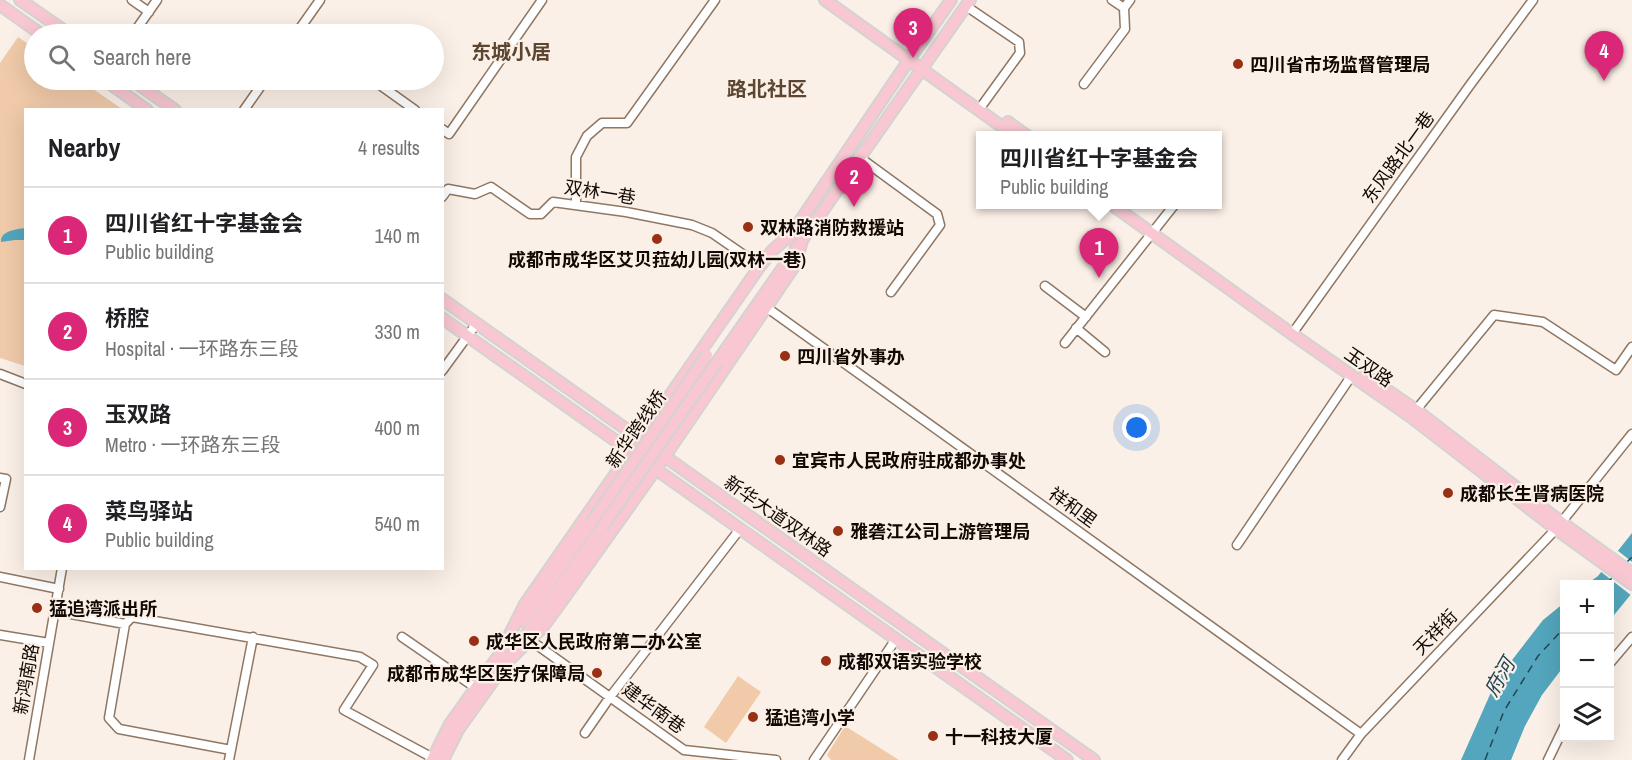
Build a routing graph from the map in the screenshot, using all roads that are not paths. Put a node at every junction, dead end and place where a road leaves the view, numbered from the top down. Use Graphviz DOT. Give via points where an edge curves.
graph roads {
  1 [pos="20,0"];
  2 [pos="132,0"];
  3 [pos="157,0"];
  4 [pos="320,0"];
  5 [pos="542,0"];
  6 [pos="715,0"];
  7 [pos="825,0"];
  8 [pos="837,0"];
  9 [pos="951,0"];
  10 [pos="1112,0"];
  11 [pos="1130,0"];
  12 [pos="1533,0"];
  13 [pos="968,3"];
  14 [pos="0,5"];
  15 [pos="1124,8"];
  16 [pos="149,12"];
  17 [pos="27,24"];
  18 [pos="55,24"];
  19 [pos="140,24"];
  20 [pos="303,24"];
  21 [pos="911,57"];
  22 [pos="923,66"];
  23 [pos="1084,84"];
  24 [pos="119,90"];
  25 [pos="146,90"];
  26 [pos="258,90"];
  27 [pos="387,90"];
  28 [pos="983,104"];
  29 [pos="144,108"];
  30 [pos="172,108"];
  31 [pos="245,108"];
  32 [pos="412,108"];
  33 [pos="444,130"];
  34 [pos="1010,131"];
  35 [pos="1021,131"];
  36 [pos="859,157"];
  37 [pos="444,194"];
  38 [pos="576,205"];
  39 [pos="1119,209"];
  40 [pos="1129,209"];
  41 [pos="1171,209"];
  42 [pos="1155,231"];
  43 [pos="791,234"];
  44 [pos="802,241"];
  45 [pos="760,266"];
  46 [pos="1045,286"];
  47 [pos="891,292"];
  48 [pos="444,300"];
  49 [pos="766,307"];
  50 [pos="1086,317"];
  51 [pos="444,319"];
  52 [pos="477,323"];
  53 [pos="1076,328"];
  54 [pos="1294,331"];
  55 [pos="468,336"];
  56 [pos="1065,343"];
  57 [pos="1632,347"];
  58 [pos="1105,352"];
  59 [pos="444,368"];
  60 [pos="0,374"];
  61 [pos="1352,375"];
  62 [pos="24,383"];
  63 [pos="1416,410"];
  64 [pos="1632,434"];
  65 [pos="640,438"];
  66 [pos="631,452"];
  67 [pos="664,456"];
  68 [pos="655,469"];
  69 [pos="0,478"];
  70 [pos="0,507"];
  71 [pos="596,525"];
  72 [pos="1559,525"];
  73 [pos="740,529"];
  74 [pos="1237,545"];
  75 [pos="1605,559"];
  76 [pos="62,570"];
  77 [pos="1632,573"];
  78 [pos="0,577"];
  79 [pos="1632,584"];
  80 [pos="58,589"];
  81 [pos="55,611"];
  82 [pos="125,624"];
  83 [pos="0,635"];
  84 [pos="1632,636"];
  85 [pos="252,637"];
  86 [pos="402,637"];
  87 [pos="896,639"];
  88 [pos="530,640"];
  89 [pos="49,643"];
  90 [pos="1614,658"];
  91 [pos="503,659"];
  92 [pos="476,688"];
  93 [pos="610,697"];
  94 [pos="585,733"];
  95 [pos="1361,734"];
  96 [pos="1560,735"];
  97 [pos="231,750"];
  98 [pos="684,750"];
  99 [pos="436,759"];
  100 [pos="1063,759"];
  101 [pos="29,760"];
  102 [pos="229,760"];
  103 [pos="682,760"];
  104 [pos="776,760"];
  105 [pos="814,760"];
  106 [pos="1095,760"];
  107 [pos="1342,760"];
  108 [pos="1548,760"];
  1 -- 18 [label="main road"];
  2 -- 16 [label="street"];
  3 -- 16 [label="street"];
  4 -- 20 [label="street"];
  5 -- 33 [label="street" via="449,134"];
  6 -- 38 [label="street" via="627,123 602,123 587,136 576,157"];
  7 -- 21 [label="main road"];
  8 -- 21 [label="main road"];
  9 -- 21 [label="main road"];
  10 -- 15 [label="street"];
  11 -- 15 [label="street"];
  12 -- 54 [label="street, 东风路北一巷"];
  13 -- 22 [label="main road"];
  13 -- 28 [label="street" via="1019,42 1020,53"];
  14 -- 17 [label="main road"];
  15 -- 23 [label="street" via="1125,29"];
  16 -- 19 [label="street"];
  21 -- 22 [label="main road"];
  21 -- 43 [label="main road"];
  22 -- 28 [label="main road"];
  22 -- 34 [label="main road"];
  22 -- 36 [label="main road"];
  24 -- 29 [label="main road"];
  25 -- 30 [label="main road"];
  26 -- 31 [label="street"];
  27 -- 32 [label="street"];
  28 -- 35 [label="main road"];
  36 -- 44 [label="main road"];
  36 -- 47 [label="street" via="937,214 940,225"];
  37 -- 38 [label="street, 双林一巷" via="448,189 475,195 491,188 530,214 541,214 553,202"];
  38 -- 45 [label="street, 双林一巷" via="692,225 712,232"];
  39 -- 42 [label="main road, 玉双路"];
  40 -- 42 [label="main road, 玉双路"];
  41 -- 42 [label="street"];
  42 -- 50 [label="street"];
  42 -- 54 [label="main road, 玉双路"];
  43 -- 45 [label="main road"];
  43 -- 71 [label="main road, 新华跨线桥, bridge"];
  44 -- 49 [label="main road" via="795,265"];
  44 -- 71 [label="main road, 新华跨线桥, bridge"];
  45 -- 65 [label="main road"];
  46 -- 50 [label="street"];
  48 -- 52 [label="main road, 新华大道双林路"];
  49 -- 67 [label="main road"];
  49 -- 95 [label="street, 祥和里"];
  50 -- 53 [label="street"];
  51 -- 55 [label="main road, 新华大道双林路"];
  52 -- 55 [label="street"];
  52 -- 65 [label="main road, 新华大道双林路"];
  53 -- 56 [label="street"];
  53 -- 58 [label="street"];
  54 -- 61 [label="main road, 玉双路"];
  54 -- 63 [label="main road, 玉双路"];
  55 -- 59 [label="street"];
  55 -- 66 [label="main road, 新华大道双林路"];
  57 -- 63 [label="street" via="1616,370 1543,322 1494,315"];
  60 -- 62 [label="street"];
  61 -- 72 [label="main road, 玉双路"];
  61 -- 74 [label="street"];
  63 -- 72 [label="main road, 玉双路"];
  64 -- 72 [label="street, 天祥街"];
  65 -- 66 [label="main road"];
  65 -- 67 [label="main road, 新华大道双林路"];
  66 -- 68 [label="main road, 新华大道双林路"];
  66 -- 91 [label="main road" via="525,604"];
  67 -- 68 [label="main road"];
  67 -- 106 [label="main road, 新华大道双林路"];
  68 -- 73 [label="main road, 新华大道双林路"];
  68 -- 88 [label="main road"];
  69 -- 70 [label="street" via="6,479"];
  71 -- 91 [label="main road"];
  72 -- 75 [label="main road, 玉双路"];
  72 -- 95 [label="street, 天祥街"];
  73 -- 87 [label="main road, 新华大道双林路"];
  73 -- 93 [label="street"];
  75 -- 77 [label="main road"];
  75 -- 79 [label="main road"];
  76 -- 80 [label="street, 新鸿南路"];
  78 -- 80 [label="street"];
  80 -- 81 [label="street, 新鸿南路"];
  81 -- 82 [label="street"];
  81 -- 89 [label="street, 新鸿南路"];
  82 -- 85 [label="street" via="132,617"];
  82 -- 97 [label="street" via="109,718 119,729"];
  83 -- 89 [label="street"];
  84 -- 90 [label="street"];
  85 -- 97 [label="street"];
  85 -- 99 [label="street" via="360,657 373,665 344,710"];
  86 -- 92 [label="street"];
  87 -- 100 [label="main road, 新华大道双林路"];
  87 -- 105 [label="street"];
  88 -- 91 [label="main road"];
  88 -- 93 [label="street, 建华南巷"];
  89 -- 101 [label="street, 新鸿南路"];
  91 -- 92 [label="main road"];
  91 -- 99 [label="main road"];
  92 -- 99 [label="main road" via="450,724"];
  93 -- 94 [label="street"];
  93 -- 98 [label="street, 建华南巷"];
  95 -- 107 [label="street, 天祥街"];
  96 -- 108 [label="street"];
  97 -- 102 [label="street"];
  98 -- 103 [label="street"];
  98 -- 104 [label="street, 建华南巷"];
}
